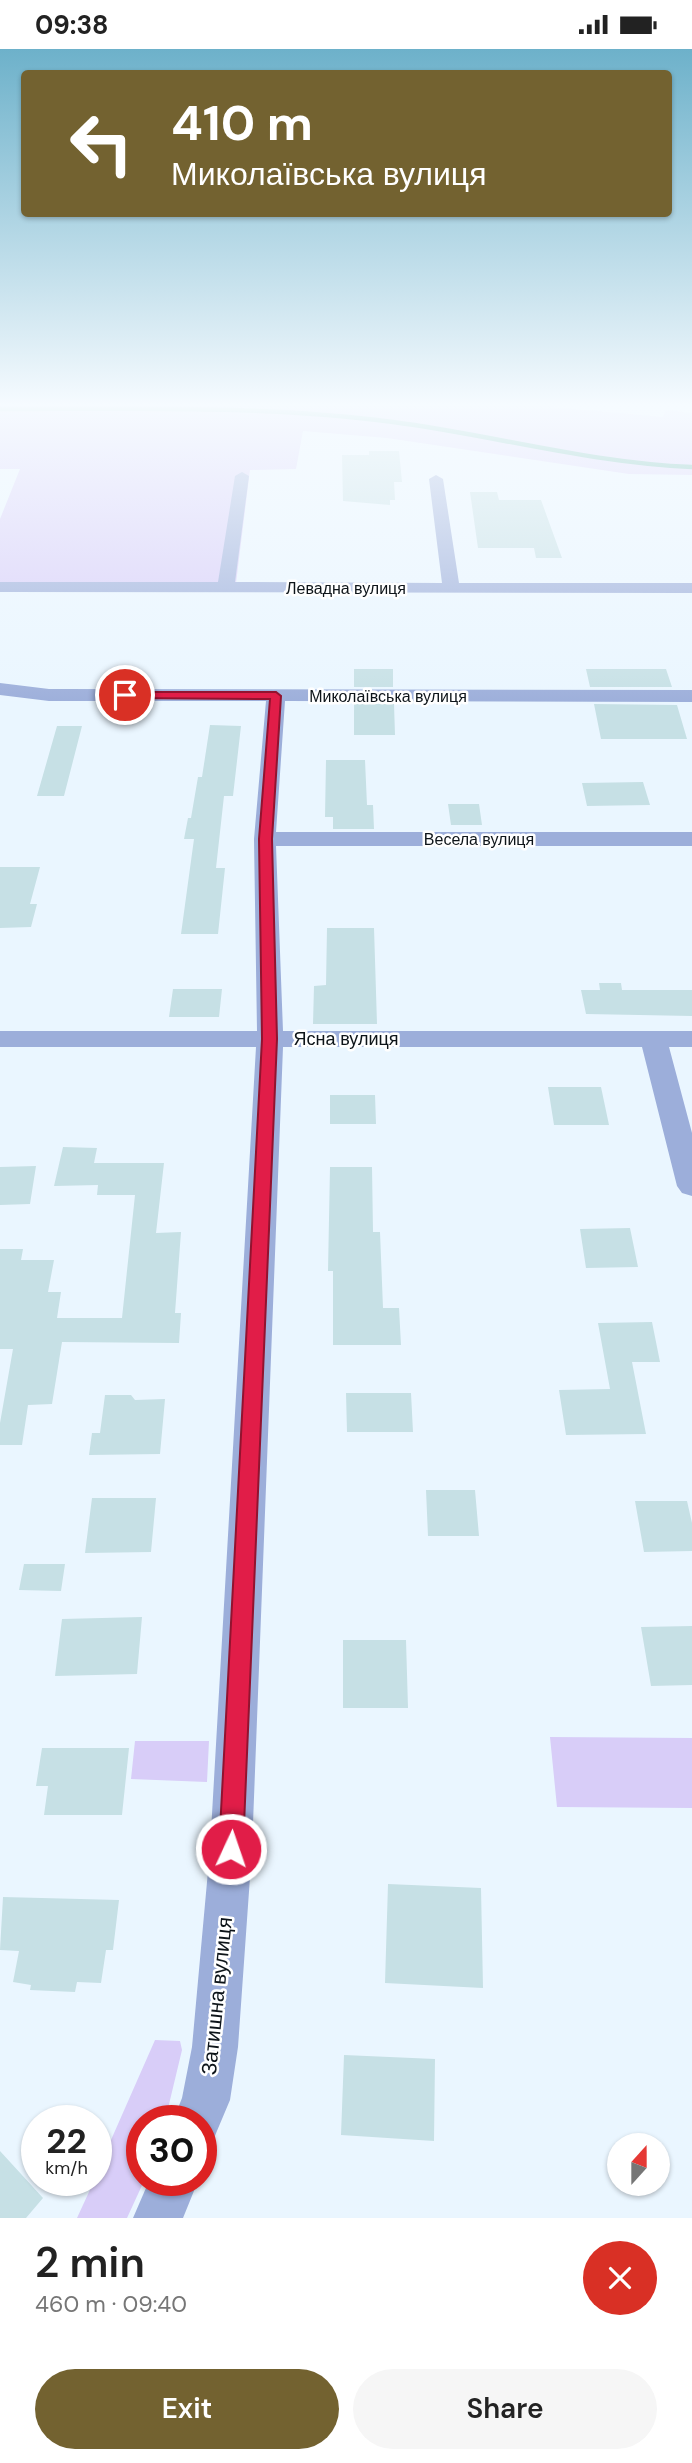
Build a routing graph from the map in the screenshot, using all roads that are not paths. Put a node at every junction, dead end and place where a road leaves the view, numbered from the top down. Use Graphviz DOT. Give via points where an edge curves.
graph roads {
  1 [pos="238,506"];
  2 [pos="440,506"];
  3 [pos="0,587"];
  4 [pos="226,588"];
  5 [pos="451,588"];
  6 [pos="692,588"];
  7 [pos="0,689"];
  8 [pos="276,696"];
  9 [pos="692,697"];
  10 [pos="265,839"];
  11 [pos="692,839"];
  12 [pos="653,1038"];
  13 [pos="0,1039"];
  14 [pos="270,1039"];
  15 [pos="692,1039"];
  16 [pos="692,1186"];
  17 [pos="204,2105"];
  18 [pos="168,2196"];
  19 [pos="158,2218"];
  1 -- 4 [label="street"];
  2 -- 5 [label="street"];
  3 -- 4 [label="street, Левадна вулиця"];
  4 -- 5 [label="street, Левадна вулиця"];
  5 -- 6 [label="street, Левадна вулиця"];
  7 -- 8 [label="street, Миколаївська вулиця" via="49,695"];
  8 -- 9 [label="street, Миколаївська вулиця"];
  8 -- 10 [label="street, Затишна вулиця"];
  10 -- 11 [label="street, Весела вулиця"];
  10 -- 14 [label="street, Затишна вулиця"];
  12 -- 14 [label="street, Ясна вулиця"];
  12 -- 15 [label="street, Ясна вулиця"];
  12 -- 16 [label="street"];
  13 -- 14 [label="street, Ясна вулиця"];
  14 -- 17 [label="street, Затишна вулиця" via="231,1849 215,2047"];
  18 -- 19 [label="street"];
}
